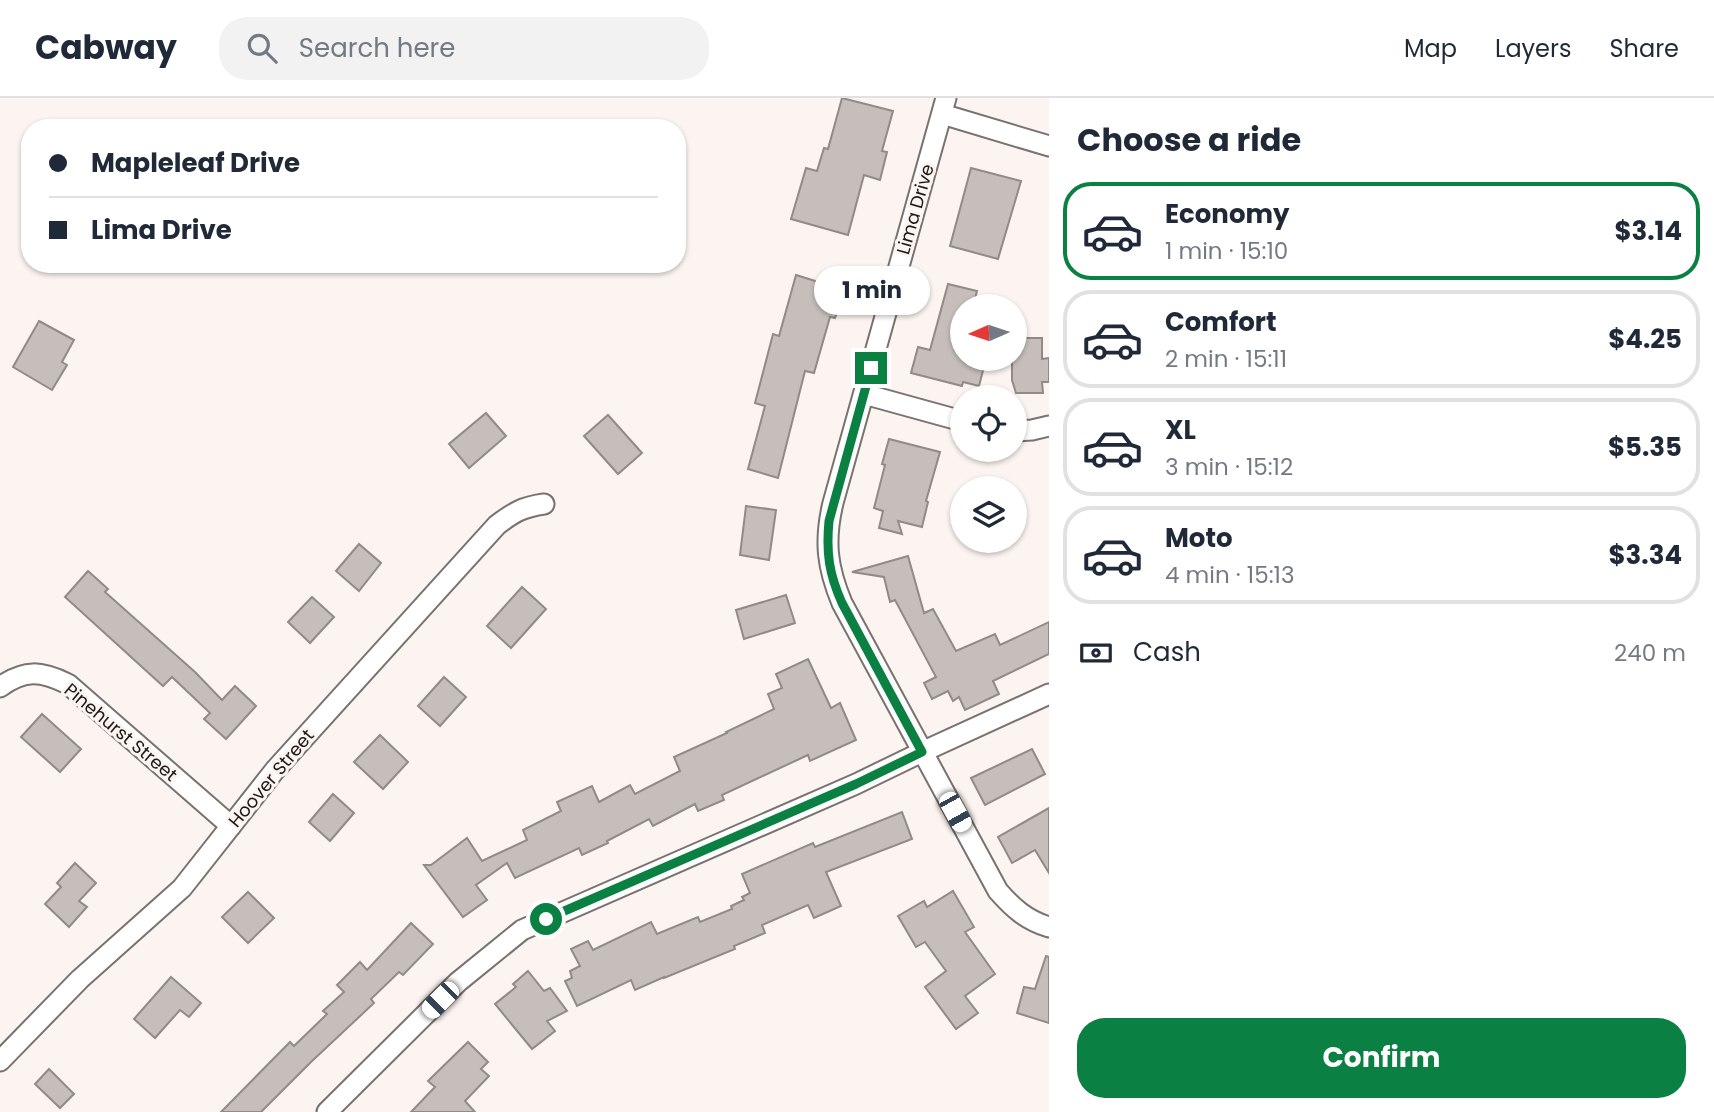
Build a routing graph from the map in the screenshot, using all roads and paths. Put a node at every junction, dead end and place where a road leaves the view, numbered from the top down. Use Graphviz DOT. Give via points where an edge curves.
graph roads {
  1 [pos="944,106"];
  2 [pos="1049,146"];
  3 [pos="864,394"];
  4 [pos="950,418"];
  5 [pos="1049,426"];
  6 [pos="1027,430"];
  7 [pos="544,505"];
  8 [pos="0,687"];
  9 [pos="1049,694"];
  10 [pos="922,752"];
  11 [pos="231,826"];
  12 [pos="1049,926"];
  13 [pos="0,1060"];
  14 [pos="327,1112"];
  1 -- 2 [label="street"];
  1 -- 3 [label="street, Lima Drive"];
  3 -- 4 [label="street"];
  3 -- 10 [label="street, Lima Drive" via="829,521 828,559 842,603"];
  5 -- 6 [label="street"];
  7 -- 11 [label="street, Hoover Street" via="527,506 498,525 275,770"];
  8 -- 11 [label="street, Pinehurst Street" via="33,673 68,684"];
  9 -- 10 [label="street"];
  10 -- 12 [label="street, Lima Drive" via="998,891 1014,909"];
  10 -- 14 [label="street" via="522,930 458,982"];
  11 -- 13 [label="street, Hoover Street" via="182,888 80,979"];
}
